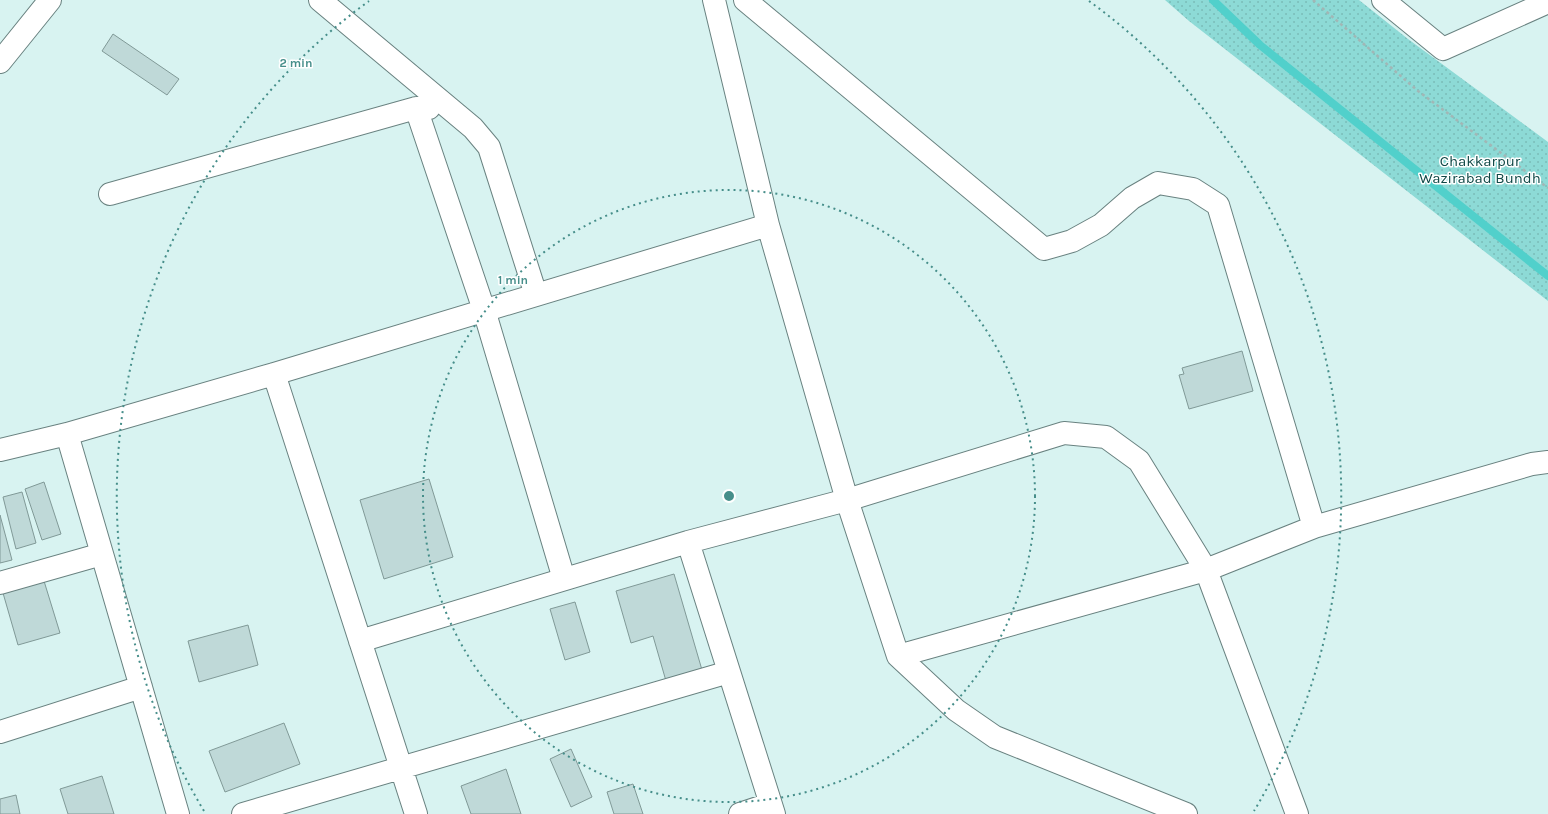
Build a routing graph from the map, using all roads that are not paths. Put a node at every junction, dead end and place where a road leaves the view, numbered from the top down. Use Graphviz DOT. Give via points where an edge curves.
graph roads {
  1 [pos="50,0"];
  2 [pos="320,0"];
  3 [pos="714,0"];
  4 [pos="745,0"];
  5 [pos="1383,0"];
  6 [pos="1548,2"];
  7 [pos="0,62"];
  8 [pos="416,108"];
  9 [pos="447,108"];
  10 [pos="110,194"];
  11 [pos="768,224"];
  12 [pos="536,294"];
  13 [pos="484,310"];
  14 [pos="274,374"];
  15 [pos="67,434"];
  16 [pos="0,450"];
  17 [pos="1548,462"];
  18 [pos="847,500"];
  19 [pos="1314,527"];
  20 [pos="688,542"];
  21 [pos="102,554"];
  22 [pos="1206,570"];
  23 [pos="564,580"];
  24 [pos="0,583"];
  25 [pos="360,641"];
  26 [pos="898,656"];
  27 [pos="730,672"];
  28 [pos="141,687"];
  29 [pos="0,732"];
  30 [pos="401,768"];
  31 [pos="772,809"];
  32 [pos="178,814"];
  33 [pos="243,814"];
  34 [pos="416,814"];
  35 [pos="740,814"];
  36 [pos="1186,814"];
  37 [pos="1297,814"];
  1 -- 7 [label="street"];
  2 -- 9 [label="street"];
  3 -- 11 [label="street"];
  4 -- 19 [label="street" via="1044,249 1072,241 1101,225 1132,198 1158,183 1193,189 1218,205"];
  5 -- 6 [label="street" via="1443,49"];
  8 -- 9 [label="street"];
  8 -- 10 [label="street"];
  8 -- 13 [label="street"];
  9 -- 12 [label="street" via="473,128 489,147"];
  11 -- 12 [label="street"];
  11 -- 18 [label="street"];
  12 -- 13 [label="street"];
  13 -- 14 [label="street"];
  13 -- 23 [label="street"];
  14 -- 15 [label="street"];
  14 -- 25 [label="street"];
  15 -- 16 [label="street"];
  15 -- 21 [label="street"];
  17 -- 19 [label="street" via="1532,464"];
  18 -- 20 [label="street"];
  18 -- 22 [label="street" via="1064,433 1106,437 1139,461"];
  18 -- 26 [label="street"];
  19 -- 22 [label="street"];
  20 -- 23 [label="street"];
  20 -- 27 [label="street"];
  21 -- 24 [label="street"];
  21 -- 28 [label="street"];
  22 -- 26 [label="street"];
  22 -- 37 [label="street"];
  23 -- 25 [label="street"];
  25 -- 30 [label="street"];
  26 -- 36 [label="street" via="956,710 995,737"];
  27 -- 30 [label="street"];
  27 -- 31 [label="street"];
  28 -- 29 [label="street"];
  28 -- 32 [label="street"];
  30 -- 33 [label="street"];
  30 -- 34 [label="street"];
  31 -- 35 [label="street"];
}
